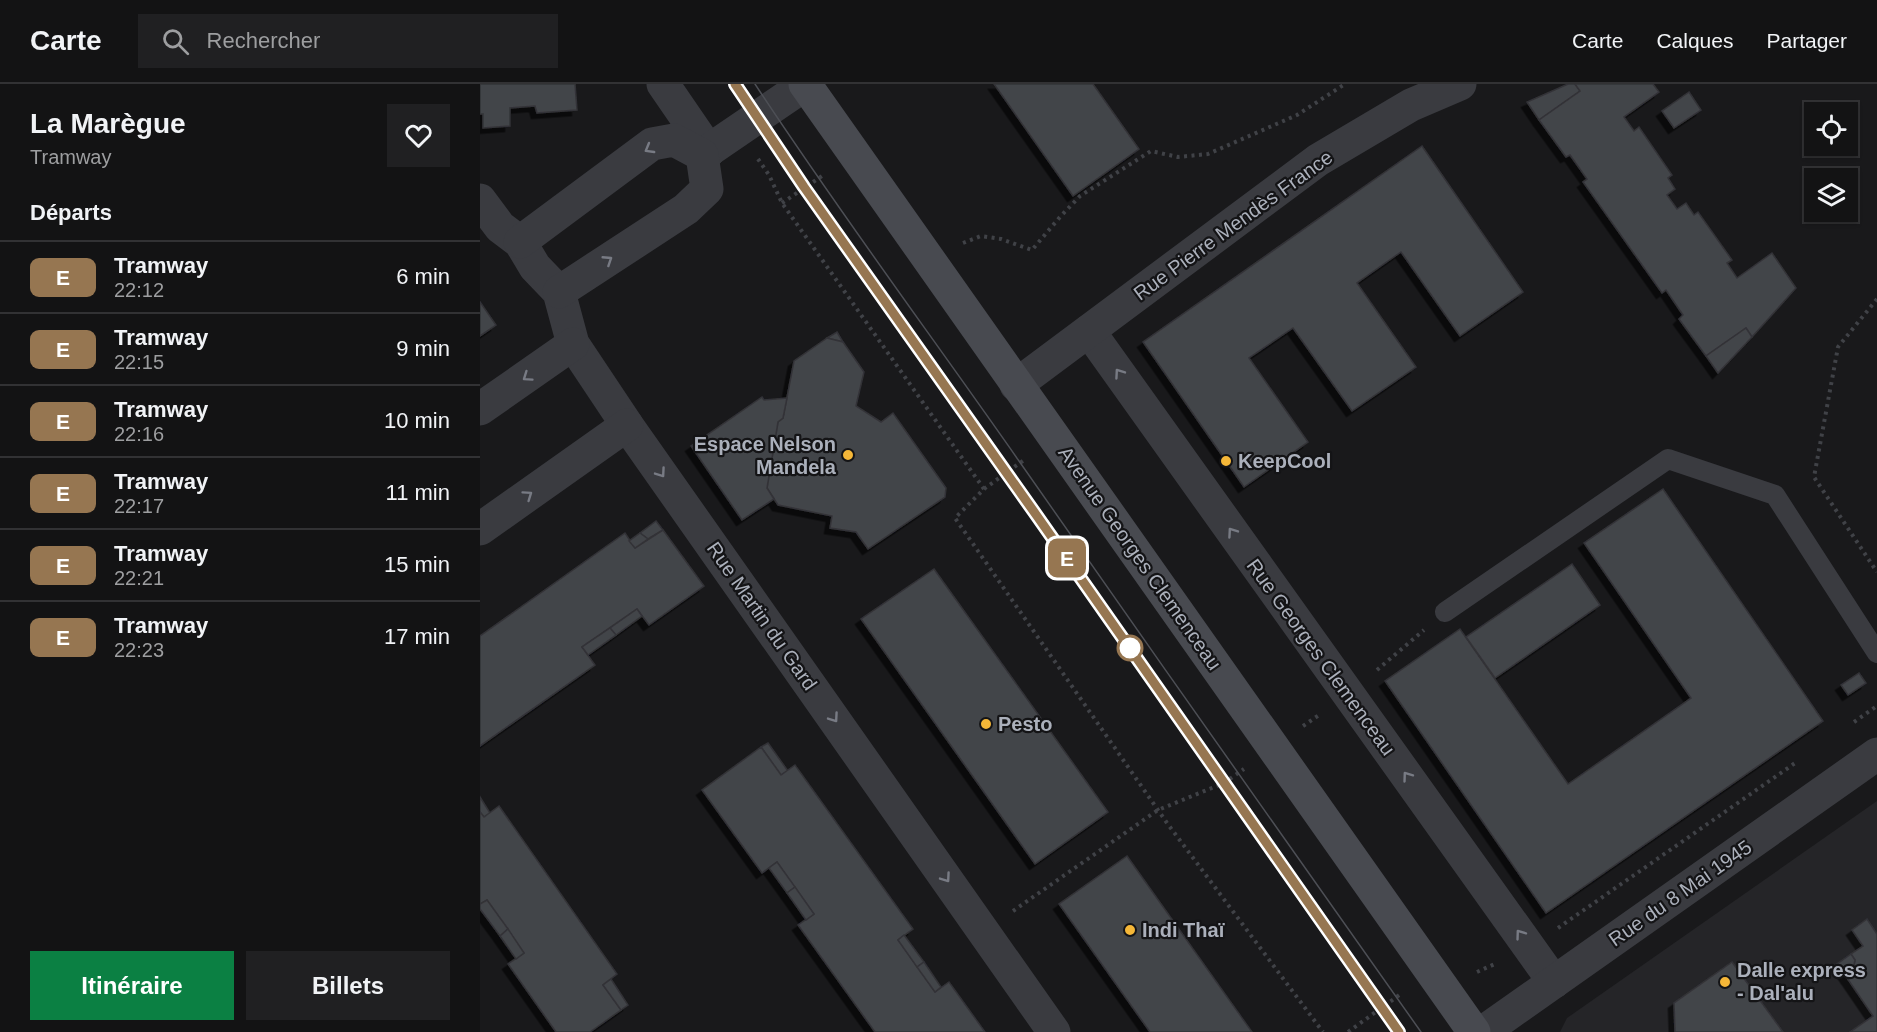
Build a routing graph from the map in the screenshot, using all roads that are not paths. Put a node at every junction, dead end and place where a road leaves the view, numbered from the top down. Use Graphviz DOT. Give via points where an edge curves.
graph roads {
  1 [pos="663,84"];
  2 [pos="805,84"];
  3 [pos="1461,84"];
  4 [pos="706,153"];
  5 [pos="480,200"];
  6 [pos="520,242"];
  7 [pos="559,292"];
  8 [pos="1089,331"];
  9 [pos="573,344"];
  10 [pos="1016,385"];
  11 [pos="480,409"];
  12 [pos="627,425"];
  13 [pos="480,529"];
  14 [pos="1445,612"];
  15 [pos="1877,653"];
  16 [pos="1877,754"];
  17 [pos="1554,982"];
  18 [pos="1054,1032"];
  19 [pos="1474,1032"];
  20 [pos="1484,1032"];
  1 -- 4 [label="street"];
  2 -- 4 [label="street"];
  2 -- 10 [label="street, Avenue Georges Clemenceau"];
  3 -- 8 [label="street, Rue Pierre Mendès France" via="1411,105 1318,160"];
  4 -- 6 [label="street, one-way" via="674,140 652,144"];
  7 -- 4 [label="street, one-way" via="686,209 708,189"];
  5 -- 6 [label="street, Rue Martin du Gard" via="500,227"];
  6 -- 7 [label="street, Rue Martin du Gard" via="535,267"];
  7 -- 9 [label="street, Rue Martin du Gard"];
  8 -- 10 [label="street, Rue Pierre Mendès France"];
  17 -- 8 [label="street, Rue Georges Clemenceau, one-way"];
  9 -- 11 [label="street, one-way"];
  9 -- 12 [label="street, Rue Martin du Gard"];
  10 -- 19 [label="street, Avenue Georges Clemenceau"];
  13 -- 12 [label="street, one-way"];
  12 -- 18 [label="street, Rue Martin du Gard, one-way"];
  14 -- 15 [label="lane" via="1668,459 1775,495"];
  16 -- 17 [label="street, Rue du 8 Mai 1945"];
  17 -- 20 [label="street, Rue du 8 Mai 1945"];
}
